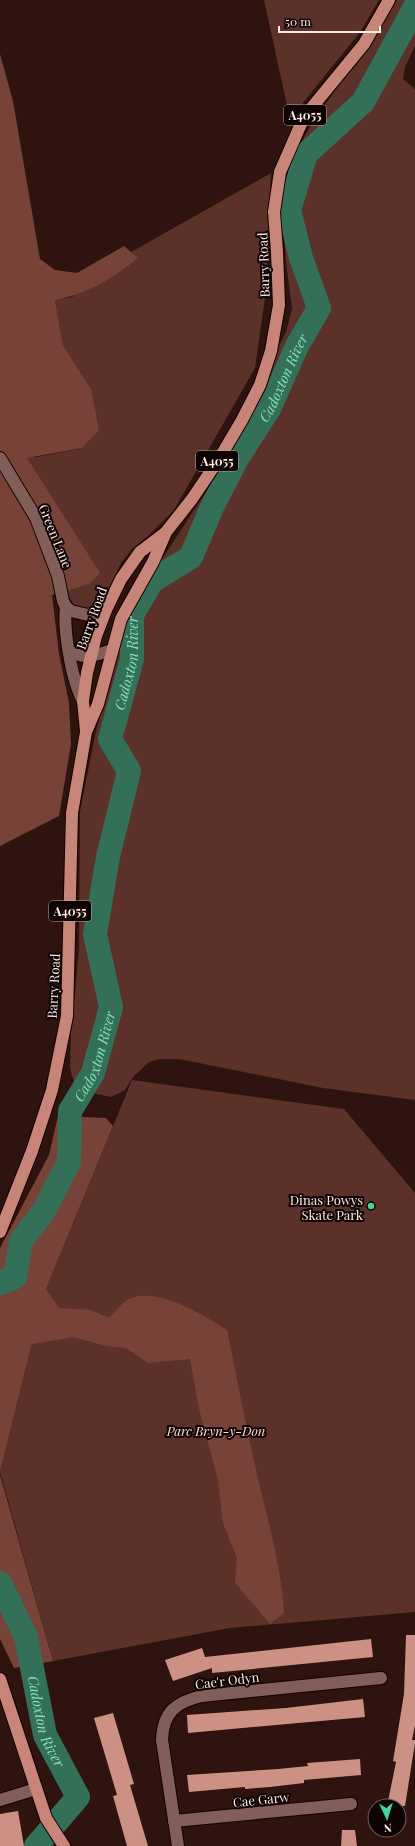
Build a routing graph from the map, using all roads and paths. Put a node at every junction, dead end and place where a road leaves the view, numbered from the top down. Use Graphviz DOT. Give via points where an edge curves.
graph roads {
  1 [pos="389,0"];
  2 [pos="0,458"];
  3 [pos="166,532"];
  4 [pos="66,607"];
  5 [pos="106,610"];
  6 [pos="112,650"];
  7 [pos="69,652"];
  8 [pos="91,657"];
  9 [pos="83,701"];
  10 [pos="86,732"];
  11 [pos="0,1232"];
  12 [pos="381,1678"];
  13 [pos="0,1679"];
  14 [pos="36,1790"];
  15 [pos="0,1800"];
  16 [pos="351,1804"];
  17 [pos="174,1822"];
  18 [pos="60,1841"];
  19 [pos="178,1846"];
  1 -- 3 [label="main road, Barry Road / A4055" via="364,44 304,117 280,172 274,212 279,305 271,351 260,385 242,420 192,500"];
  2 -- 4 [label="street, Green Lane" via="36,518 58,576 62,602"];
  3 -- 5 [label="main road, Barry Road / A4055" via="140,552 121,579"];
  3 -- 6 [label="main road, Barry Road / A4055" via="153,562 121,619"];
  4 -- 5 [label="street" via="70,611 88,615"];
  4 -- 7 [label="street, Green Lane"];
  5 -- 8 [label="main road, Barry Road / A4055"];
  6 -- 8 [label="street"];
  6 -- 10 [label="main road, Barry Road / A4055" via="98,704"];
  7 -- 8 [label="street" via="77,656"];
  7 -- 9 [label="street, Green Lane" via="77,691"];
  8 -- 9 [label="main road, Barry Road / A4055"];
  9 -- 10 [label="main road, Barry Road / A4055"];
  10 -- 11 [label="main road, Barry Road / A4055" via="72,813 67,1016 52,1090"];
  12 -- 17 [label="street, Cae'r Odyn" via="202,1696 188,1699 176,1706 165,1720 162,1730"];
  13 -- 14 [label="main road"];
  14 -- 15 [label="street"];
  14 -- 18 [label="main road" via="46,1818"];
  16 -- 17 [label="street, Cae Garw"];
  17 -- 19 [label="street, Cae'r Odyn"];
}
